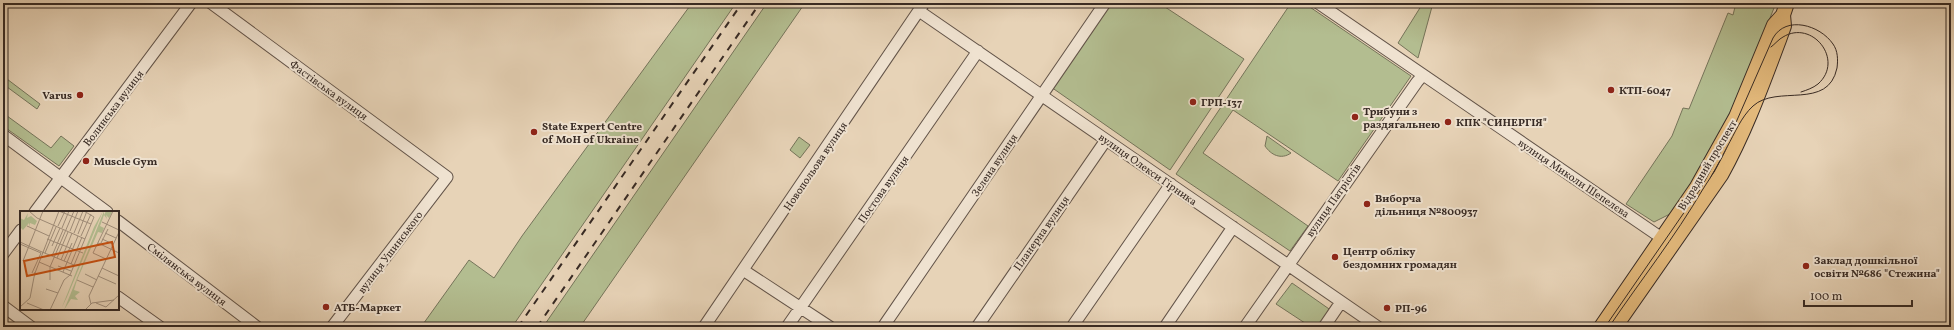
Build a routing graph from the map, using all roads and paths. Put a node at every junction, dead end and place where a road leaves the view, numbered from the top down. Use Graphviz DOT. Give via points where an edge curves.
graph roads {
  1 [pos="191,3"];
  2 [pos="211,3"];
  3 [pos="1104,3"];
  4 [pos="1318,3"];
  5 [pos="922,7"];
  6 [pos="1785,9"];
  7 [pos="978,51"];
  8 [pos="1423,75"];
  9 [pos="1042,96"];
  10 [pos="3,134"];
  11 [pos="1106,140"];
  12 [pos="62,177"];
  13 [pos="447,177"];
  14 [pos="1171,184"];
  15 [pos="36,211"];
  16 [pos="106,211"];
  17 [pos="119,222"];
  18 [pos="1232,227"];
  19 [pos="20,231"];
  20 [pos="1667,241"];
  21 [pos="3,254"];
  22 [pos="1288,265"];
  23 [pos="743,270"];
  24 [pos="119,297"];
  25 [pos="1342,302"];
  26 [pos="3,306"];
  27 [pos="801,307"];
  28 [pos="31,327"];
  29 [pos="160,327"];
  30 [pos="257,327"];
  31 [pos="332,327"];
  32 [pos="704,327"];
  33 [pos="787,327"];
  34 [pos="830,327"];
  35 [pos="883,327"];
  36 [pos="977,327"];
  37 [pos="1072,327"];
  38 [pos="1165,327"];
  39 [pos="1245,327"];
  40 [pos="1324,327"];
  41 [pos="1378,327"];
  42 [pos="1601,327"];
  43 [pos="1615,327"];
  1 -- 12 [label="street, Волинська вулиця"];
  2 -- 13 [label="street, Фастівська вулиця"];
  3 -- 9 [label="street, Зелена вулиця"];
  4 -- 8 [label="street, вулиця Миколи Шепелєва"];
  5 -- 7 [label="street, вулиця Олекси Гірника"];
  5 -- 23 [label="street, Новопольова вулиця"];
  6 -- 20 [label="main road, Відрадний проспект" via="1780,40 1748,121 1731,156 1721,175"];
  7 -- 9 [label="street, вулиця Олекси Гірника"];
  7 -- 27 [label="street, Постова вулиця"];
  8 -- 20 [label="street, вулиця Миколи Шепелєва"];
  8 -- 22 [label="street, вулиця Патріотів"];
  9 -- 11 [label="street, вулиця Олекси Гірника"];
  9 -- 35 [label="street, Зелена вулиця"];
  10 -- 12 [label="street"];
  11 -- 14 [label="street, вулиця Олекси Гірника"];
  11 -- 36 [label="street, Планерна вулиця"];
  12 -- 15 [label="street, Волинська вулиця"];
  12 -- 16 [label="street"];
  13 -- 31 [label="street, вулиця Ушинського"];
  14 -- 18 [label="street, вулиця Олекси Гірника"];
  14 -- 37 [label="street"];
  17 -- 30 [label="street, Смілянська вулиця"];
  18 -- 22 [label="street, вулиця Олекси Гірника"];
  18 -- 38 [label="street"];
  19 -- 21 [label="street"];
  20 -- 42 [label="main road, Відрадний проспект"];
  20 -- 43 [label="main road, Відрадний проспект"];
  22 -- 25 [label="street, вулиця Олекси Гірника"];
  22 -- 39 [label="street, вулиця Патріотів"];
  23 -- 27 [label="street"];
  23 -- 32 [label="street, Новопольова вулиця"];
  24 -- 29 [label="street"];
  25 -- 40 [label="street"];
  25 -- 41 [label="street, вулиця Олекси Гірника"];
  26 -- 28 [label="street"];
  27 -- 33 [label="street, Постова вулиця"];
  27 -- 34 [label="street"];
}
